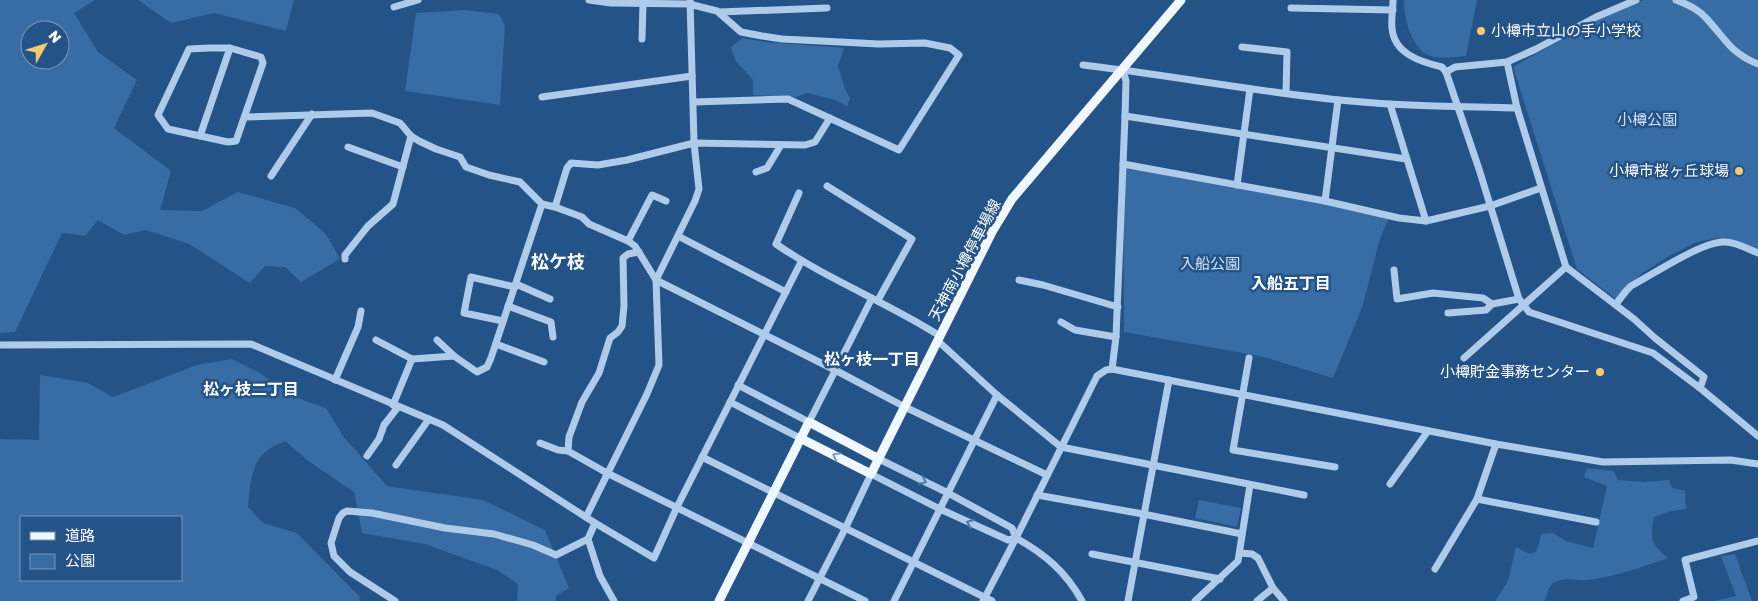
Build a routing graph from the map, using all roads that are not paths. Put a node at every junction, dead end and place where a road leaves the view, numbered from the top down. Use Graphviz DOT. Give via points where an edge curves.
graph roads {
  1 [pos="418,0"];
  2 [pos="589,0"];
  3 [pos="1181,0"];
  4 [pos="1393,0"];
  5 [pos="1636,0"];
  6 [pos="1676,0"];
  7 [pos="689,2"];
  8 [pos="643,4"];
  9 [pos="394,7"];
  10 [pos="827,8"];
  11 [pos="1291,8"];
  12 [pos="1393,10"];
  13 [pos="719,12"];
  14 [pos="642,39"];
  15 [pos="1242,47"];
  16 [pos="230,48"];
  17 [pos="1507,62"];
  18 [pos="1758,64"];
  19 [pos="1083,65"];
  20 [pos="1123,70"];
  21 [pos="1446,72"];
  22 [pos="692,76"];
  23 [pos="1250,89"];
  24 [pos="1286,94"];
  25 [pos="542,97"];
  26 [pos="1338,100"];
  27 [pos="694,102"];
  28 [pos="1390,104"];
  29 [pos="1458,107"];
  30 [pos="1517,108"];
  31 [pos="312,114"];
  32 [pos="1125,116"];
  33 [pos="245,117"];
  34 [pos="830,118"];
  35 [pos="1243,133"];
  36 [pos="200,136"];
  37 [pos="411,136"];
  38 [pos="694,143"];
  39 [pos="781,145"];
  40 [pos="348,146"];
  41 [pos="1332,147"];
  42 [pos="1406,158"];
  43 [pos="1123,164"];
  44 [pos="403,166"];
  45 [pos="756,172"];
  46 [pos="271,176"];
  47 [pos="1237,185"];
  48 [pos="827,186"];
  49 [pos="1541,188"];
  50 [pos="798,193"];
  51 [pos="666,201"];
  52 [pos="1325,201"];
  53 [pos="542,204"];
  54 [pos="1490,206"];
  55 [pos="555,207"];
  56 [pos="1426,221"];
  57 [pos="678,236"];
  58 [pos="628,241"];
  59 [pos="639,252"];
  60 [pos="1758,253"];
  61 [pos="345,259"];
  62 [pos="801,262"];
  63 [pos="1566,267"];
  64 [pos="1394,270"];
  65 [pos="656,280"];
  66 [pos="1019,280"];
  67 [pos="515,285"];
  68 [pos="786,292"];
  69 [pos="550,299"];
  70 [pos="875,299"];
  71 [pos="1519,299"];
  72 [pos="1492,304"];
  73 [pos="1616,304"];
  74 [pos="508,306"];
  75 [pos="1524,306"];
  76 [pos="1118,307"];
  77 [pos="361,311"];
  78 [pos="1448,313"];
  79 [pos="503,321"];
  80 [pos="1061,322"];
  81 [pos="764,334"];
  82 [pos="553,337"];
  83 [pos="1116,337"];
  84 [pos="939,338"];
  85 [pos="376,340"];
  86 [pos="437,340"];
  87 [pos="496,344"];
  88 [pos="0,345"];
  89 [pos="454,356"];
  90 [pos="1249,358"];
  91 [pos="1464,358"];
  92 [pos="412,359"];
  93 [pos="544,362"];
  94 [pos="1112,369"];
  95 [pos="835,370"];
  96 [pos="335,380"];
  97 [pos="1169,380"];
  98 [pos="738,385"];
  99 [pos="1700,388"];
  100 [pos="1242,394"];
  101 [pos="997,395"];
  102 [pos="730,402"];
  103 [pos="396,406"];
  104 [pos="905,406"];
  105 [pos="429,419"];
  106 [pos="809,422"];
  107 [pos="1428,430"];
  108 [pos="1758,436"];
  109 [pos="800,438"];
  110 [pos="974,440"];
  111 [pos="540,443"];
  112 [pos="1496,444"];
  113 [pos="1061,447"];
  114 [pos="568,452"];
  115 [pos="367,456"];
  116 [pos="702,457"];
  117 [pos="879,459"];
  118 [pos="1758,464"];
  119 [pos="396,465"];
  120 [pos="1152,466"];
  121 [pos="1335,467"];
  122 [pos="607,473"];
  123 [pos="871,474"];
  124 [pos="1047,476"];
  125 [pos="1390,484"];
  126 [pos="1250,485"];
  127 [pos="774,493"];
  128 [pos="948,493"];
  129 [pos="1037,495"];
  130 [pos="1304,495"];
  131 [pos="1477,499"];
  132 [pos="677,507"];
  133 [pos="940,509"];
  134 [pos="1143,514"];
  135 [pos="586,517"];
  136 [pos="1596,522"];
  137 [pos="595,523"];
  138 [pos="845,529"];
  139 [pos="1242,534"];
  140 [pos="1016,538"];
  141 [pos="588,540"];
  142 [pos="1758,541"];
  143 [pos="748,542"];
  144 [pos="1092,554"];
  145 [pos="1240,554"];
  146 [pos="913,562"];
  147 [pos="1134,562"];
  148 [pos="1435,569"];
  149 [pos="819,578"];
  150 [pos="1220,579"];
  151 [pos="1273,588"];
  152 [pos="987,600"];
  153 [pos="395,601"];
  154 [pos="614,601"];
  155 [pos="718,601"];
  156 [pos="808,601"];
  157 [pos="866,601"];
  158 [pos="894,601"];
  159 [pos="1082,601"];
  160 [pos="1128,601"];
  161 [pos="1195,601"];
  162 [pos="1257,601"];
  163 [pos="1284,601"];
  164 [pos="1683,601"];
  1 -- 9 [label="street"];
  2 -- 8 [label="street"];
  3 -- 20 [label="main road, 天神南小樽停車場線"];
  4 -- 12 [label="street"];
  5 -- 17 [label="street"];
  6 -- 18 [label="street" via="1691,6 1706,18 1733,50"];
  7 -- 8 [label="street"];
  7 -- 13 [label="street"];
  7 -- 22 [label="street"];
  8 -- 14 [label="street"];
  10 -- 13 [label="street"];
  11 -- 12 [label="street"];
  12 -- 21 [label="street" via="1392,30 1401,48 1420,62 1442,67"];
  13 -- 34 [label="street" via="741,32 762,36 879,44 925,43 950,48 959,54 900,150"];
  15 -- 24 [label="street" via="1287,52"];
  16 -- 33 [label="street" via="261,57"];
  16 -- 36 [label="street"];
  16 -- 36 [label="street" via="189,49 158,115 168,129"];
  17 -- 21 [label="street" via="1455,67"];
  17 -- 30 [label="street"];
  19 -- 20 [label="street"];
  20 -- 23 [label="street"];
  20 -- 32 [label="street" via="1126,81"];
  20 -- 84 [label="main road, 天神南小樽停車場線" via="1012,200 992,232"];
  21 -- 29 [label="street"];
  22 -- 25 [label="street"];
  22 -- 27 [label="street"];
  23 -- 24 [label="street"];
  23 -- 35 [label="street"];
  24 -- 26 [label="street"];
  26 -- 28 [label="street"];
  26 -- 41 [label="street"];
  27 -- 34 [label="street" via="788,99"];
  27 -- 38 [label="street"];
  28 -- 29 [label="street"];
  28 -- 42 [label="street"];
  29 -- 30 [label="street"];
  29 -- 54 [label="street"];
  30 -- 49 [label="street"];
  31 -- 33 [label="street"];
  31 -- 37 [label="street" via="372,113 400,123"];
  31 -- 46 [label="street"];
  32 -- 35 [label="street"];
  32 -- 43 [label="street"];
  33 -- 36 [label="street" via="236,141"];
  34 -- 39 [label="street" via="815,142"];
  35 -- 41 [label="street"];
  35 -- 47 [label="street"];
  37 -- 44 [label="street"];
  37 -- 53 [label="street" via="436,150 460,157 466,167 520,182"];
  38 -- 39 [label="street"];
  38 -- 55 [label="street" via="598,165 571,162"];
  38 -- 57 [label="street" via="699,189"];
  39 -- 45 [label="street" via="767,168"];
  40 -- 44 [label="street"];
  41 -- 42 [label="street"];
  41 -- 52 [label="street"];
  42 -- 56 [label="street"];
  43 -- 47 [label="street"];
  43 -- 76 [label="street"];
  44 -- 61 [label="street" via="393,204 368,226"];
  47 -- 52 [label="street"];
  48 -- 70 [label="street" via="912,239"];
  49 -- 54 [label="street"];
  49 -- 63 [label="street"];
  50 -- 62 [label="street" via="776,244"];
  51 -- 58 [label="street" via="652,195"];
  52 -- 56 [label="street"];
  53 -- 55 [label="street"];
  53 -- 67 [label="street"];
  54 -- 56 [label="street"];
  54 -- 71 [label="street"];
  55 -- 58 [label="street"];
  57 -- 65 [label="street"];
  57 -- 68 [label="street"];
  58 -- 59 [label="street"];
  59 -- 65 [label="street"];
  59 -- 114 [label="street" via="624,258 622,326 610,338 599,373 582,402 569,437"];
  60 -- 73 [label="street" via="1727,241 1714,242 1631,286"];
  62 -- 68 [label="street"];
  62 -- 70 [label="street"];
  63 -- 73 [label="street"];
  63 -- 75 [label="street"];
  64 -- 72 [label="street" via="1397,299 1434,293 1483,298"];
  65 -- 81 [label="street"];
  65 -- 122 [label="street" via="659,365"];
  66 -- 76 [label="street"];
  67 -- 69 [label="street"];
  67 -- 74 [label="street"];
  67 -- 79 [label="street" via="471,277 464,313"];
  68 -- 81 [label="street"];
  70 -- 84 [label="street" via="912,317"];
  70 -- 95 [label="street"];
  71 -- 72 [label="street"];
  71 -- 75 [label="street"];
  72 -- 78 [label="street" via="1486,310"];
  73 -- 99 [label="street" via="1704,378"];
  74 -- 79 [label="street"];
  74 -- 82 [label="street" via="551,322"];
  75 -- 91 [label="street"];
  75 -- 99 [label="street" via="1529,312 1653,353"];
  76 -- 83 [label="street"];
  77 -- 96 [label="street" via="358,327"];
  79 -- 87 [label="street"];
  80 -- 83 [label="street" via="1075,330"];
  81 -- 95 [label="street"];
  81 -- 98 [label="street"];
  83 -- 94 [label="street"];
  84 -- 101 [label="street"];
  84 -- 104 [label="main road, 天神南小樽停車場線"];
  85 -- 92 [label="street"];
  86 -- 89 [label="street"];
  87 -- 89 [label="street" via="486,367 477,372"];
  87 -- 93 [label="street"];
  88 -- 96 [label="street" via="251,344"];
  89 -- 92 [label="street"];
  90 -- 100 [label="street"];
  92 -- 103 [label="street"];
  94 -- 97 [label="street"];
  94 -- 113 [label="street" via="1097,376"];
  95 -- 104 [label="street"];
  95 -- 106 [label="street"];
  96 -- 103 [label="street"];
  97 -- 100 [label="street"];
  97 -- 120 [label="street"];
  98 -- 102 [label="street"];
  98 -- 106 [label="street"];
  99 -- 108 [label="street"];
  100 -- 107 [label="street"];
  100 -- 121 [label="street" via="1233,450"];
  101 -- 110 [label="street"];
  101 -- 113 [label="street"];
  102 -- 109 [label="street"];
  102 -- 116 [label="street"];
  103 -- 105 [label="street"];
  103 -- 115 [label="street"];
  104 -- 110 [label="street"];
  104 -- 117 [label="main road, 天神南小樽停車場線"];
  105 -- 119 [label="street"];
  105 -- 135 [label="street"];
  106 -- 109 [label="main road"];
  106 -- 117 [label="main road"];
  107 -- 112 [label="street"];
  107 -- 125 [label="street"];
  123 -- 109 [label="main road, one-way"];
  109 -- 127 [label="main road"];
  110 -- 124 [label="street"];
  110 -- 128 [label="street"];
  111 -- 114 [label="street"];
  112 -- 118 [label="street" via="1603,462 1731,460"];
  112 -- 131 [label="street"];
  113 -- 120 [label="street"];
  113 -- 124 [label="street"];
  114 -- 122 [label="street"];
  116 -- 127 [label="street"];
  116 -- 132 [label="street"];
  117 -- 123 [label="main road, 天神南小樽停車場線"];
  117 -- 128 [label="street, one-way"];
  120 -- 126 [label="street"];
  120 -- 134 [label="street"];
  122 -- 132 [label="street"];
  122 -- 135 [label="street"];
  123 -- 133 [label="street"];
  123 -- 138 [label="street"];
  124 -- 129 [label="street"];
  126 -- 130 [label="street"];
  126 -- 139 [label="street"];
  127 -- 138 [label="street"];
  127 -- 143 [label="main road"];
  128 -- 133 [label="street"];
  128 -- 140 [label="street" via="1012,528"];
  129 -- 134 [label="street"];
  129 -- 140 [label="street"];
  131 -- 136 [label="street"];
  131 -- 148 [label="street"];
  132 -- 137 [label="street" via="654,558"];
  132 -- 143 [label="street"];
  140 -- 133 [label="street, one-way" via="1008,540"];
  133 -- 146 [label="street"];
  134 -- 139 [label="street"];
  134 -- 147 [label="street"];
  135 -- 137 [label="street"];
  137 -- 141 [label="street"];
  138 -- 146 [label="street"];
  138 -- 149 [label="street"];
  139 -- 145 [label="street"];
  140 -- 152 [label="street"];
  140 -- 159 [label="street" via="1055,564"];
  141 -- 153 [label="street" via="556,555 494,534 372,513 343,513 331,542 334,556 350,572"];
  141 -- 154 [label="street" via="600,576"];
  142 -- 164 [label="street" via="1684,560 1694,597"];
  143 -- 149 [label="street"];
  143 -- 155 [label="main road"];
  144 -- 147 [label="street"];
  145 -- 150 [label="street" via="1238,561"];
  145 -- 151 [label="street" via="1252,554 1258,558"];
  146 -- 152 [label="street"];
  146 -- 158 [label="street"];
  147 -- 150 [label="street"];
  147 -- 160 [label="street"];
  149 -- 156 [label="street"];
  149 -- 157 [label="street"];
  150 -- 161 [label="street"];
  151 -- 162 [label="street"];
  151 -- 163 [label="street"];
}
